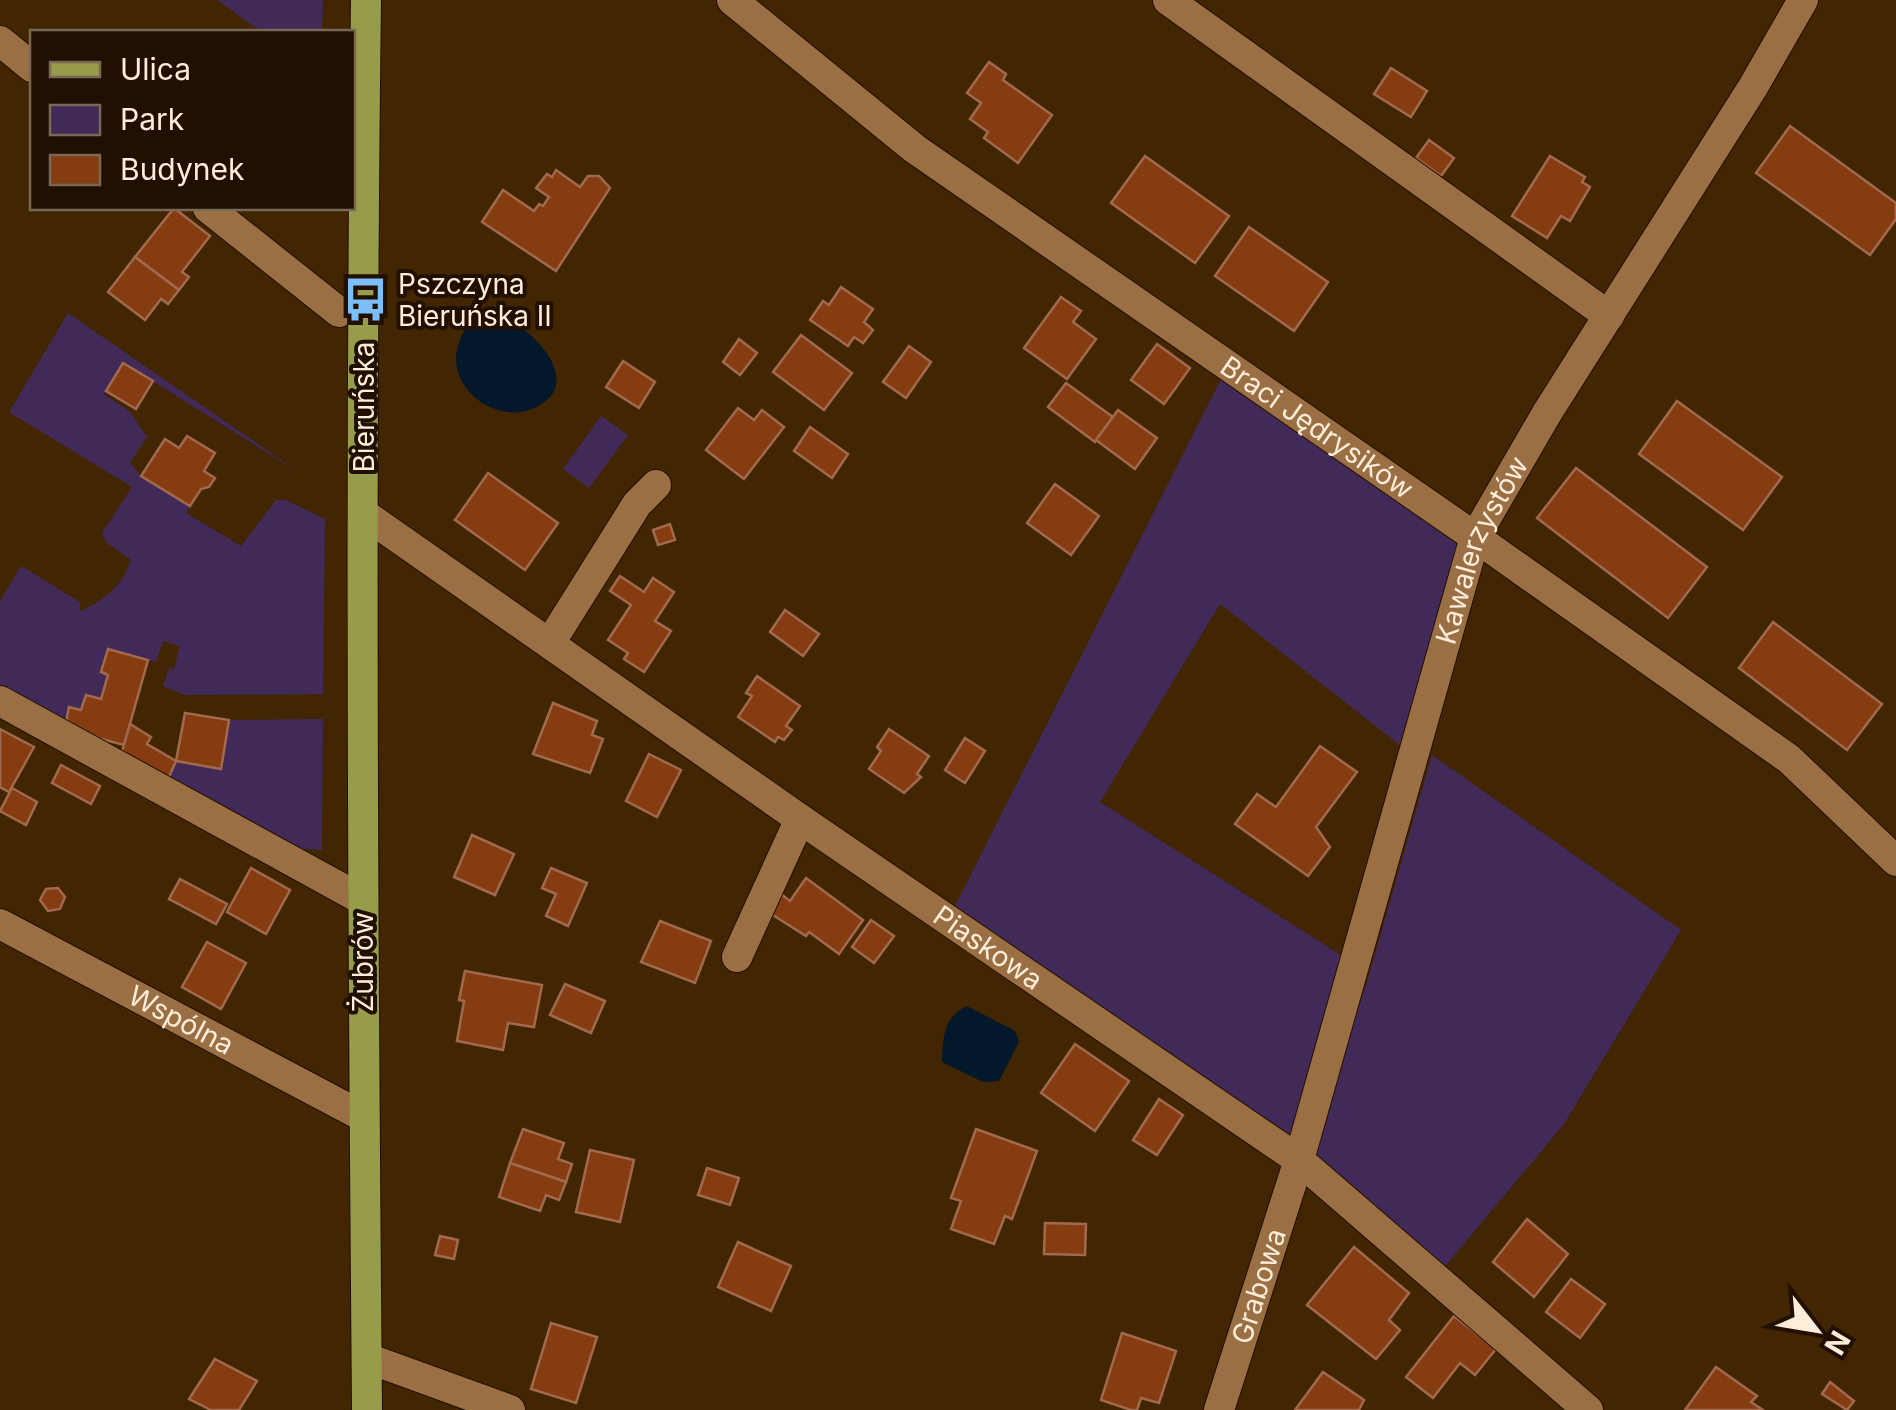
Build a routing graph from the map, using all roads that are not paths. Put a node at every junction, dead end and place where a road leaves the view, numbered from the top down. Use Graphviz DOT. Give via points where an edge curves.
graph roads {
  1 [pos="366,0"];
  2 [pos="732,0"];
  3 [pos="1168,0"];
  4 [pos="1804,0"];
  5 [pos="0,41"];
  6 [pos="30,65"];
  7 [pos="211,210"];
  8 [pos="339,312"];
  9 [pos="1609,316"];
  10 [pos="656,485"];
  11 [pos="364,514"];
  12 [pos="1475,537"];
  13 [pos="550,643"];
  14 [pos="0,701"];
  15 [pos="800,819"];
  16 [pos="1896,861"];
  17 [pos="363,900"];
  18 [pos="0,924"];
  19 [pos="738,956"];
  20 [pos="364,1117"];
  21 [pos="1299,1160"];
  22 [pos="366,1358"];
  23 [pos="367,1410"];
  24 [pos="510,1410"];
  25 [pos="1218,1410"];
  26 [pos="1588,1410"];
  1 -- 11 [label="main road, Bieruńska"];
  2 -- 12 [label="street, Braci Jędrysików" via="916,149"];
  3 -- 9 [label="street"];
  4 -- 9 [label="street, Kawalerzystów"];
  5 -- 6 [label="street"];
  7 -- 8 [label="street"];
  9 -- 12 [label="street, Kawalerzystów"];
  10 -- 13 [label="street" via="637,504"];
  11 -- 13 [label="street, Piaskowa"];
  11 -- 17 [label="main road, Żubrów"];
  12 -- 16 [label="street, Braci Jędrysików" via="1789,760"];
  12 -- 21 [label="street, Kawalerzystów"];
  13 -- 15 [label="street, Piaskowa"];
  14 -- 17 [label="street"];
  15 -- 19 [label="street"];
  15 -- 21 [label="street, Piaskowa"];
  17 -- 20 [label="main road, Żubrów"];
  18 -- 20 [label="street, Wspólna"];
  20 -- 22 [label="main road, Żubrów"];
  21 -- 25 [label="street, Grabowa"];
  21 -- 26 [label="street, Piaskowa"];
  22 -- 23 [label="main road, Żubrów"];
  22 -- 24 [label="street"];
}
